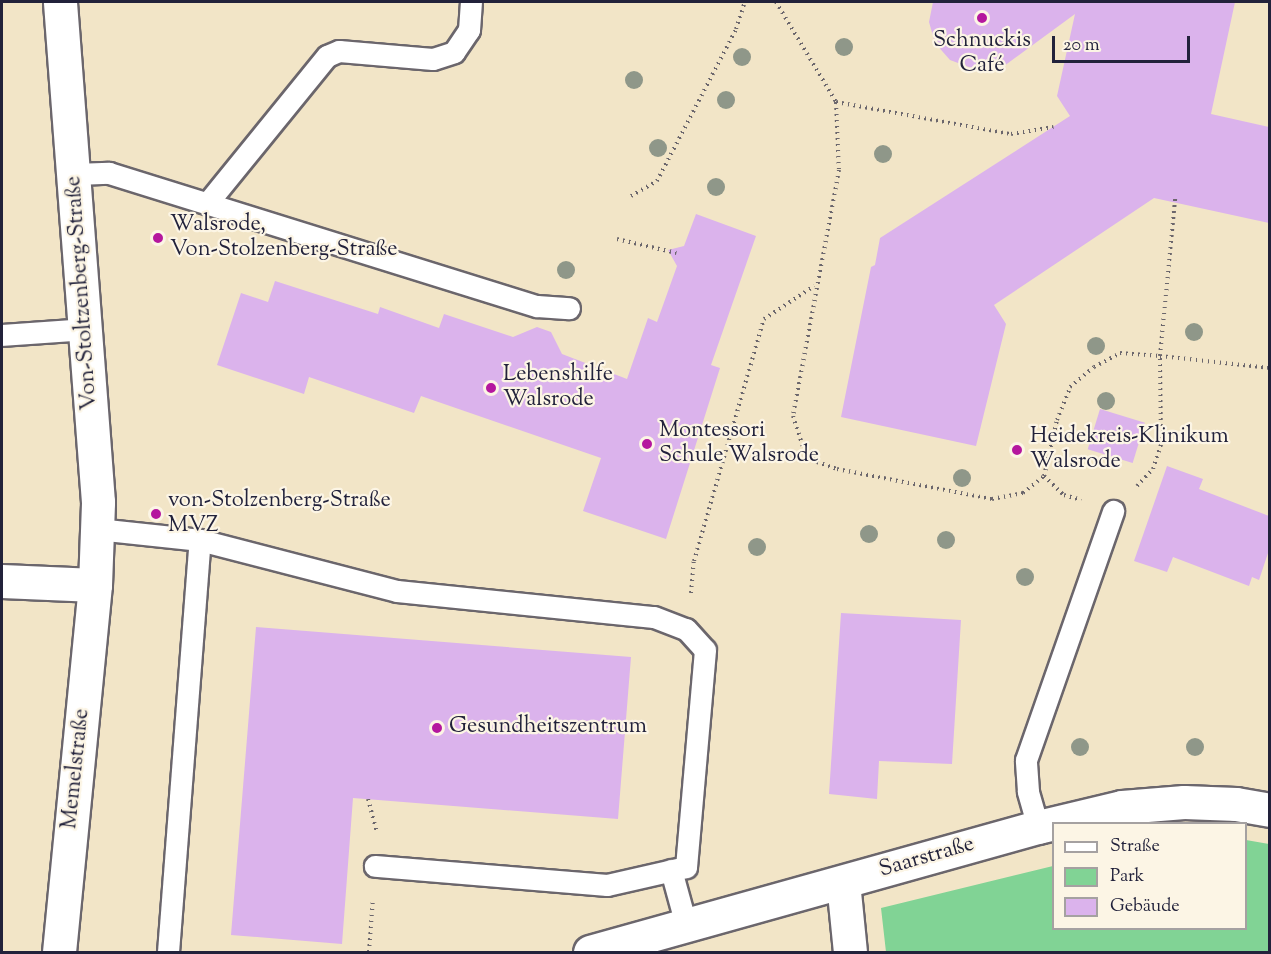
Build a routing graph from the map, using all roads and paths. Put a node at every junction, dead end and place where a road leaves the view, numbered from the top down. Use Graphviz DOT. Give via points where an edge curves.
graph roads {
  1 [pos="60,2"];
  2 [pos="471,2"];
  3 [pos="745,2"];
  4 [pos="776,2"];
  5 [pos="836,102"];
  6 [pos="1053,127"];
  7 [pos="75,174"];
  8 [pos="631,196"];
  9 [pos="1175,199"];
  10 [pos="209,201"];
  11 [pos="617,239"];
  12 [pos="676,253"];
  13 [pos="815,286"];
  14 [pos="569,308"];
  15 [pos="87,329"];
  16 [pos="2,335"];
  17 [pos="1160,356"];
  18 [pos="1269,368"];
  19 [pos="1044,476"];
  20 [pos="1113,511"];
  21 [pos="97,529"];
  22 [pos="200,540"];
  23 [pos="2,581"];
  24 [pos="95,585"];
  25 [pos="686,629"];
  26 [pos="1269,810"];
  27 [pos="1056,822"];
  28 [pos="1052,823"];
  29 [pos="1038,826"];
  30 [pos="375,866"];
  31 [pos="671,870"];
  32 [pos="843,882"];
  33 [pos="686,925"];
  34 [pos="59,952"];
  35 [pos="168,952"];
  36 [pos="590,952"];
  37 [pos="850,952"];
  1 -- 7 [label="street, Von-Stoltzenberg-Straße"];
  2 -- 10 [label="lane" via="469,30 454,52 433,59 339,51 327,56"];
  3 -- 8 [label="path" via="736,29 657,181"];
  4 -- 5 [label="path"];
  5 -- 6 [label="path" via="1011,134"];
  5 -- 13 [label="path" via="839,170"];
  7 -- 10 [label="lane" via="108,173"];
  7 -- 15 [label="street, Von-Stoltzenberg-Straße"];
  9 -- 17 [label="path"];
  10 -- 14 [label="lane" via="537,306"];
  11 -- 12 [label="path"];
  13 -- 19 [label="path" via="793,416 804,449 817,462 992,499 1023,493"];
  13 -- 25 [label="path" via="764,319 694,561"];
  15 -- 16 [label="lane"];
  15 -- 21 [label="street, Von-Stoltzenberg-Straße"];
  17 -- 18 [label="path"];
  17 -- 19 [label="path" via="1120,353 1094,367 1070,387 1057,420"];
  17 -- 20 [label="path" via="1161,444 1153,470"];
  19 -- 20 [label="path" via="1064,495"];
  20 -- 29 [label="lane" via="1026,760 1028,791"];
  21 -- 22 [label="lane"];
  21 -- 24 [label="street, Von-Stoltzenberg-Straße"];
  22 -- 25 [label="lane" via="397,591 654,616"];
  22 -- 35 [label="lane"];
  23 -- 24 [label="street"];
  24 -- 34 [label="street, Memelstraße"];
  25 -- 31 [label="lane" via="705,650 686,867"];
  26 -- 27 [label="street, Saarstraße" via="1184,802 1122,807"];
  28 -- 29 [label="street, Saarstraße"];
  29 -- 32 [label="street, Saarstraße"];
  30 -- 31 [label="lane" via="607,885"];
  31 -- 33 [label="lane"];
  32 -- 33 [label="street, Saarstraße"];
  32 -- 37 [label="street"];
  33 -- 36 [label="street, Saarstraße"];
}
